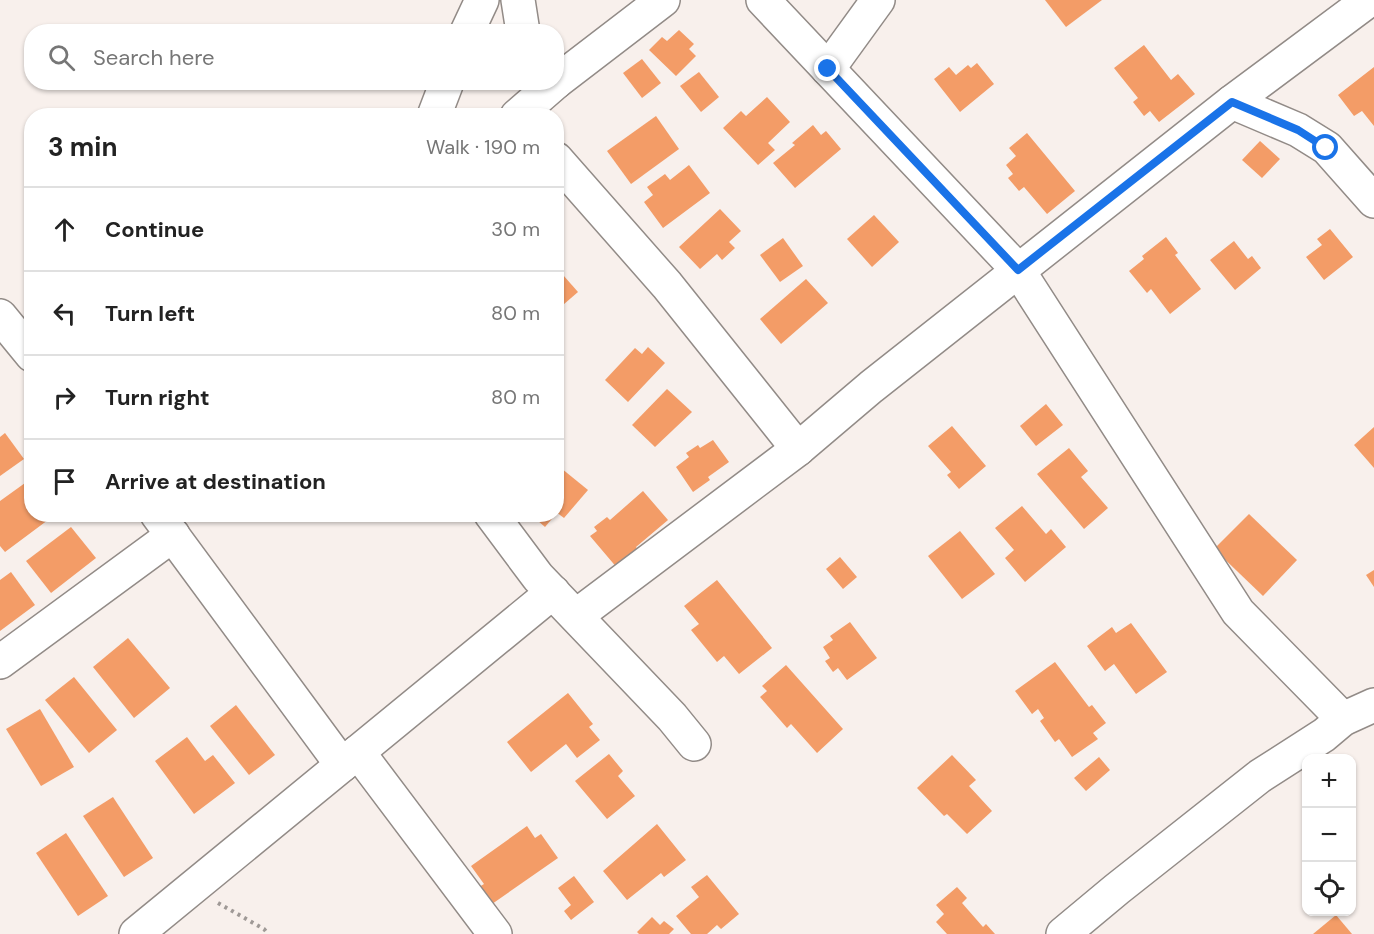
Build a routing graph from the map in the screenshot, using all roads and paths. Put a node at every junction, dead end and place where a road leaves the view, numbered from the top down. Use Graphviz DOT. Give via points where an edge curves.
graph roads {
  1 [pos="482,0"];
  2 [pos="518,0"];
  3 [pos="663,0"];
  4 [pos="763,0"];
  5 [pos="878,0"];
  6 [pos="1369,0"];
  7 [pos="471,24"];
  8 [pos="522,24"];
  9 [pos="828,69"];
  10 [pos="564,77"];
  11 [pos="444,90"];
  12 [pos="1232,102"];
  13 [pos="437,108"];
  14 [pos="564,168"];
  15 [pos="1374,201"];
  16 [pos="1018,270"];
  17 [pos="0,316"];
  18 [pos="24,345"];
  19 [pos="798,449"];
  20 [pos="497,522"];
  21 [pos="165,525"];
  22 [pos="553,592"];
  23 [pos="576,616"];
  24 [pos="0,662"];
  25 [pos="1374,705"];
  26 [pos="1343,719"];
  27 [pos="694,744"];
  28 [pos="350,758"];
  29 [pos="192,888"];
  30 [pos="136,934"];
  31 [pos="268,934"];
  32 [pos="495,934"];
  33 [pos="1063,934"];
  1 -- 7 [label="street"];
  2 -- 8 [label="street"];
  3 -- 10 [label="street"];
  4 -- 9 [label="street"];
  5 -- 9 [label="street"];
  6 -- 12 [label="street"];
  9 -- 16 [label="street"];
  11 -- 13 [label="street"];
  12 -- 15 [label="street" via="1298,130 1326,148"];
  12 -- 16 [label="street"];
  14 -- 19 [label="street" via="667,285"];
  16 -- 19 [label="street"];
  16 -- 26 [label="street" via="1238,612"];
  17 -- 18 [label="street"];
  19 -- 23 [label="street"];
  20 -- 22 [label="street"];
  21 -- 24 [label="street"];
  21 -- 28 [label="street"];
  22 -- 23 [label="street"];
  22 -- 28 [label="street"];
  23 -- 27 [label="street"];
  25 -- 26 [label="street"];
  26 -- 33 [label="street" via="1234,795"];
  28 -- 29 [label="street"];
  28 -- 32 [label="street"];
  29 -- 30 [label="street"];
  29 -- 31 [label="path"];
}
